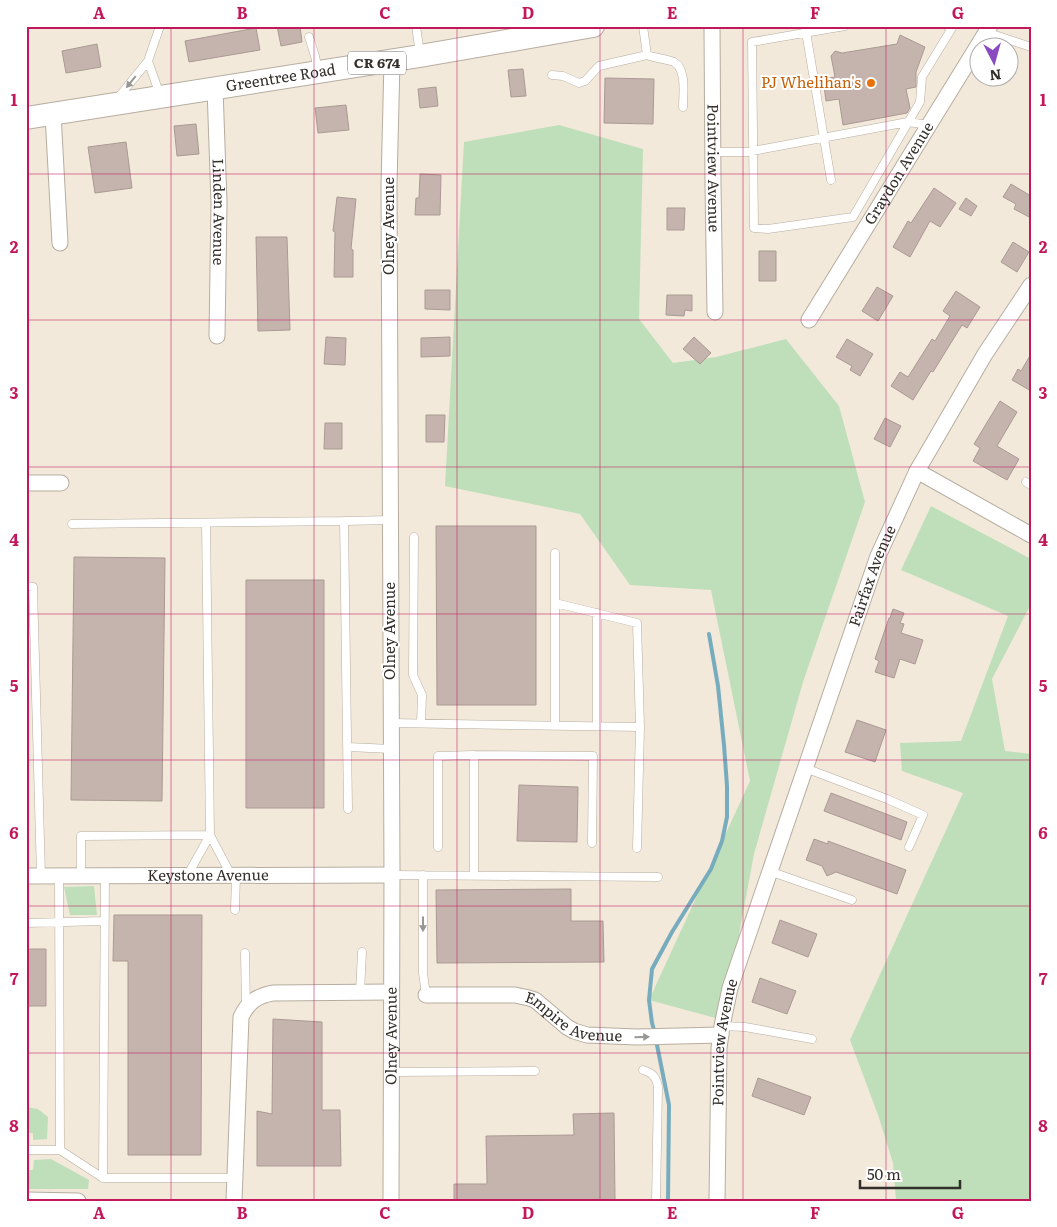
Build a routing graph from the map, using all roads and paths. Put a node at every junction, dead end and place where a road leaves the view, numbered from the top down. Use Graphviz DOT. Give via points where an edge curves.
graph roads {
  1 [pos="160,26"];
  2 [pos="416,26"];
  3 [pos="593,26"];
  4 [pos="643,26"];
  5 [pos="712,26"];
  6 [pos="845,26"];
  7 [pos="947,26"];
  8 [pos="558,29"];
  9 [pos="988,29"];
  10 [pos="806,30"];
  11 [pos="309,37"];
  12 [pos="1031,47"];
  13 [pos="420,56"];
  14 [pos="647,56"];
  15 [pos="392,60"];
  16 [pos="148,61"];
  17 [pos="318,72"];
  18 [pos="552,75"];
  19 [pos="215,88"];
  20 [pos="161,96"];
  21 [pos="113,104"];
  22 [pos="683,107"];
  23 [pos="53,114"];
  24 [pos="26,118"];
  25 [pos="908,122"];
  26 [pos="929,125"];
  27 [pos="824,138"];
  28 [pos="753,150"];
  29 [pos="713,152"];
  30 [pos="831,180"];
  31 [pos="60,243"];
  32 [pos="1031,285"];
  33 [pos="716,312"];
  34 [pos="809,320"];
  35 [pos="217,336"];
  36 [pos="917,471"];
  37 [pos="26,483"];
  38 [pos="61,483"];
  39 [pos="390,520"];
  40 [pos="344,521"];
  41 [pos="206,523"];
  42 [pos="72,524"];
  43 [pos="1031,535"];
  44 [pos="414,537"];
  45 [pos="555,553"];
  46 [pos="26,586"];
  47 [pos="555,604"];
  48 [pos="597,613"];
  49 [pos="391,723"];
  50 [pos="421,723"];
  51 [pos="555,725"];
  52 [pos="597,726"];
  53 [pos="640,727"];
  54 [pos="348,747"];
  55 [pos="391,749"];
  56 [pos="474,755"];
  57 [pos="805,768"];
  58 [pos="348,809"];
  59 [pos="210,835"];
  60 [pos="592,843"];
  61 [pos="909,846"];
  62 [pos="438,847"];
  63 [pos="637,848"];
  64 [pos="770,872"];
  65 [pos="233,875"];
  66 [pos="392,875"];
  67 [pos="423,875"];
  68 [pos="474,875"];
  69 [pos="34,876"];
  70 [pos="59,876"];
  71 [pos="81,876"];
  72 [pos="105,876"];
  73 [pos="187,876"];
  74 [pos="658,877"];
  75 [pos="763,890"];
  76 [pos="852,900"];
  77 [pos="236,910"];
  78 [pos="104,921"];
  79 [pos="59,922"];
  80 [pos="26,924"];
  81 [pos="362,952"];
  82 [pos="245,953"];
  83 [pos="360,992"];
  84 [pos="391,992"];
  85 [pos="426,995"];
  86 [pos="246,1007"];
  87 [pos="721,1031"];
  88 [pos="812,1039"];
  89 [pos="643,1070"];
  90 [pos="535,1071"];
  91 [pos="391,1072"];
  92 [pos="26,1150"];
  93 [pos="60,1150"];
  94 [pos="103,1178"];
  95 [pos="235,1178"];
  96 [pos="26,1200"];
  97 [pos="78,1201"];
  98 [pos="234,1201"];
  99 [pos="391,1201"];
  100 [pos="656,1201"];
  101 [pos="717,1201"];
  1 -- 16 [label="lane"];
  2 -- 13 [label="lane"];
  3 -- 8 [label="main road, Greentree Road / CR 674"];
  4 -- 14 [label="lane"];
  5 -- 29 [label="street, Pointview Avenue"];
  6 -- 10 [label="lane"];
  7 -- 25 [label="lane" via="952,28 922,77 920,102"];
  8 -- 13 [label="main road, Greentree Road / CR 674"];
  9 -- 12 [label="lane"];
  9 -- 26 [label="street, Graydon Avenue"];
  10 -- 27 [label="lane"];
  10 -- 28 [label="lane" via="752,42"];
  11 -- 17 [label="lane"];
  13 -- 15 [label="main road, Greentree Road / CR 674"];
  14 -- 18 [label="lane" via="599,66 584,81"];
  14 -- 22 [label="lane" via="676,64 682,77"];
  15 -- 17 [label="main road, Greentree Road / CR 674"];
  15 -- 39 [label="street, Olney Avenue"];
  16 -- 20 [label="lane"];
  16 -- 21 [label="lane, one-way"];
  17 -- 19 [label="main road, Greentree Road / CR 674"];
  19 -- 20 [label="main road, Greentree Road / CR 674"];
  19 -- 35 [label="street, Linden Avenue" via="219,203"];
  20 -- 21 [label="main road, Greentree Road / CR 674"];
  21 -- 23 [label="main road, Greentree Road / CR 674"];
  23 -- 24 [label="main road, Greentree Road / CR 674"];
  23 -- 31 [label="street"];
  25 -- 26 [label="lane"];
  25 -- 27 [label="lane"];
  25 -- 28 [label="lane" via="853,218 754,228"];
  26 -- 34 [label="street, Graydon Avenue"];
  27 -- 28 [label="lane"];
  27 -- 30 [label="lane"];
  28 -- 29 [label="lane"];
  29 -- 33 [label="street, Pointview Avenue"];
  32 -- 36 [label="street, Fairfax Avenue" via="985,354"];
  36 -- 43 [label="street"];
  36 -- 57 [label="street, Fairfax Avenue" via="878,556"];
  37 -- 38 [label="street"];
  39 -- 40 [label="lane"];
  39 -- 49 [label="street, Olney Avenue"];
  40 -- 41 [label="lane"];
  40 -- 54 [label="lane"];
  41 -- 42 [label="lane"];
  41 -- 59 [label="lane"];
  44 -- 50 [label="lane" via="413,675 422,695"];
  45 -- 47 [label="lane"];
  46 -- 69 [label="lane" via="33,588"];
  47 -- 48 [label="lane"];
  47 -- 51 [label="lane"];
  48 -- 52 [label="lane"];
  48 -- 53 [label="lane" via="637,623"];
  49 -- 50 [label="lane"];
  49 -- 55 [label="street, Olney Avenue"];
  50 -- 51 [label="lane"];
  51 -- 52 [label="lane"];
  52 -- 53 [label="lane"];
  53 -- 63 [label="lane"];
  54 -- 55 [label="lane"];
  54 -- 58 [label="lane"];
  55 -- 66 [label="street, Olney Avenue"];
  56 -- 60 [label="lane" via="594,756"];
  56 -- 62 [label="lane" via="438,756"];
  56 -- 68 [label="lane"];
  57 -- 61 [label="lane" via="923,814"];
  57 -- 64 [label="street, Fairfax Avenue"];
  59 -- 65 [label="lane"];
  59 -- 71 [label="lane" via="81,836"];
  59 -- 73 [label="lane"];
  64 -- 75 [label="street, Fairfax Avenue"];
  64 -- 76 [label="lane"];
  65 -- 66 [label="street, Keystone Avenue"];
  65 -- 73 [label="street, Keystone Avenue"];
  65 -- 77 [label="lane"];
  66 -- 67 [label="lane"];
  66 -- 84 [label="street, Olney Avenue"];
  67 -- 68 [label="lane"];
  67 -- 85 [label="lane, one-way"];
  68 -- 74 [label="lane"];
  69 -- 70 [label="street, Keystone Avenue"];
  70 -- 71 [label="street, Keystone Avenue"];
  70 -- 79 [label="lane"];
  71 -- 72 [label="street, Keystone Avenue"];
  72 -- 73 [label="street, Keystone Avenue"];
  72 -- 78 [label="lane"];
  75 -- 87 [label="street, Pointview Avenue" via="730,988"];
  78 -- 79 [label="lane"];
  78 -- 94 [label="lane"];
  79 -- 80 [label="lane"];
  79 -- 93 [label="lane"];
  81 -- 83 [label="lane"];
  82 -- 86 [label="lane"];
  83 -- 84 [label="street"];
  83 -- 86 [label="street" via="273,993 254,1000"];
  84 -- 91 [label="street, Olney Avenue"];
  85 -- 87 [label="street, Empire Avenue, one-way" via="529,998 566,1027 587,1035 637,1037"];
  86 -- 95 [label="street" via="241,1017"];
  87 -- 88 [label="lane" via="745,1027"];
  87 -- 101 [label="street, Pointview Avenue"];
  89 -- 100 [label="lane" via="656,1078 658,1087"];
  90 -- 91 [label="lane"];
  91 -- 99 [label="street, Olney Avenue"];
  92 -- 93 [label="lane"];
  93 -- 94 [label="lane"];
  94 -- 95 [label="lane"];
  95 -- 98 [label="street"];
  96 -- 97 [label="street"];
}
